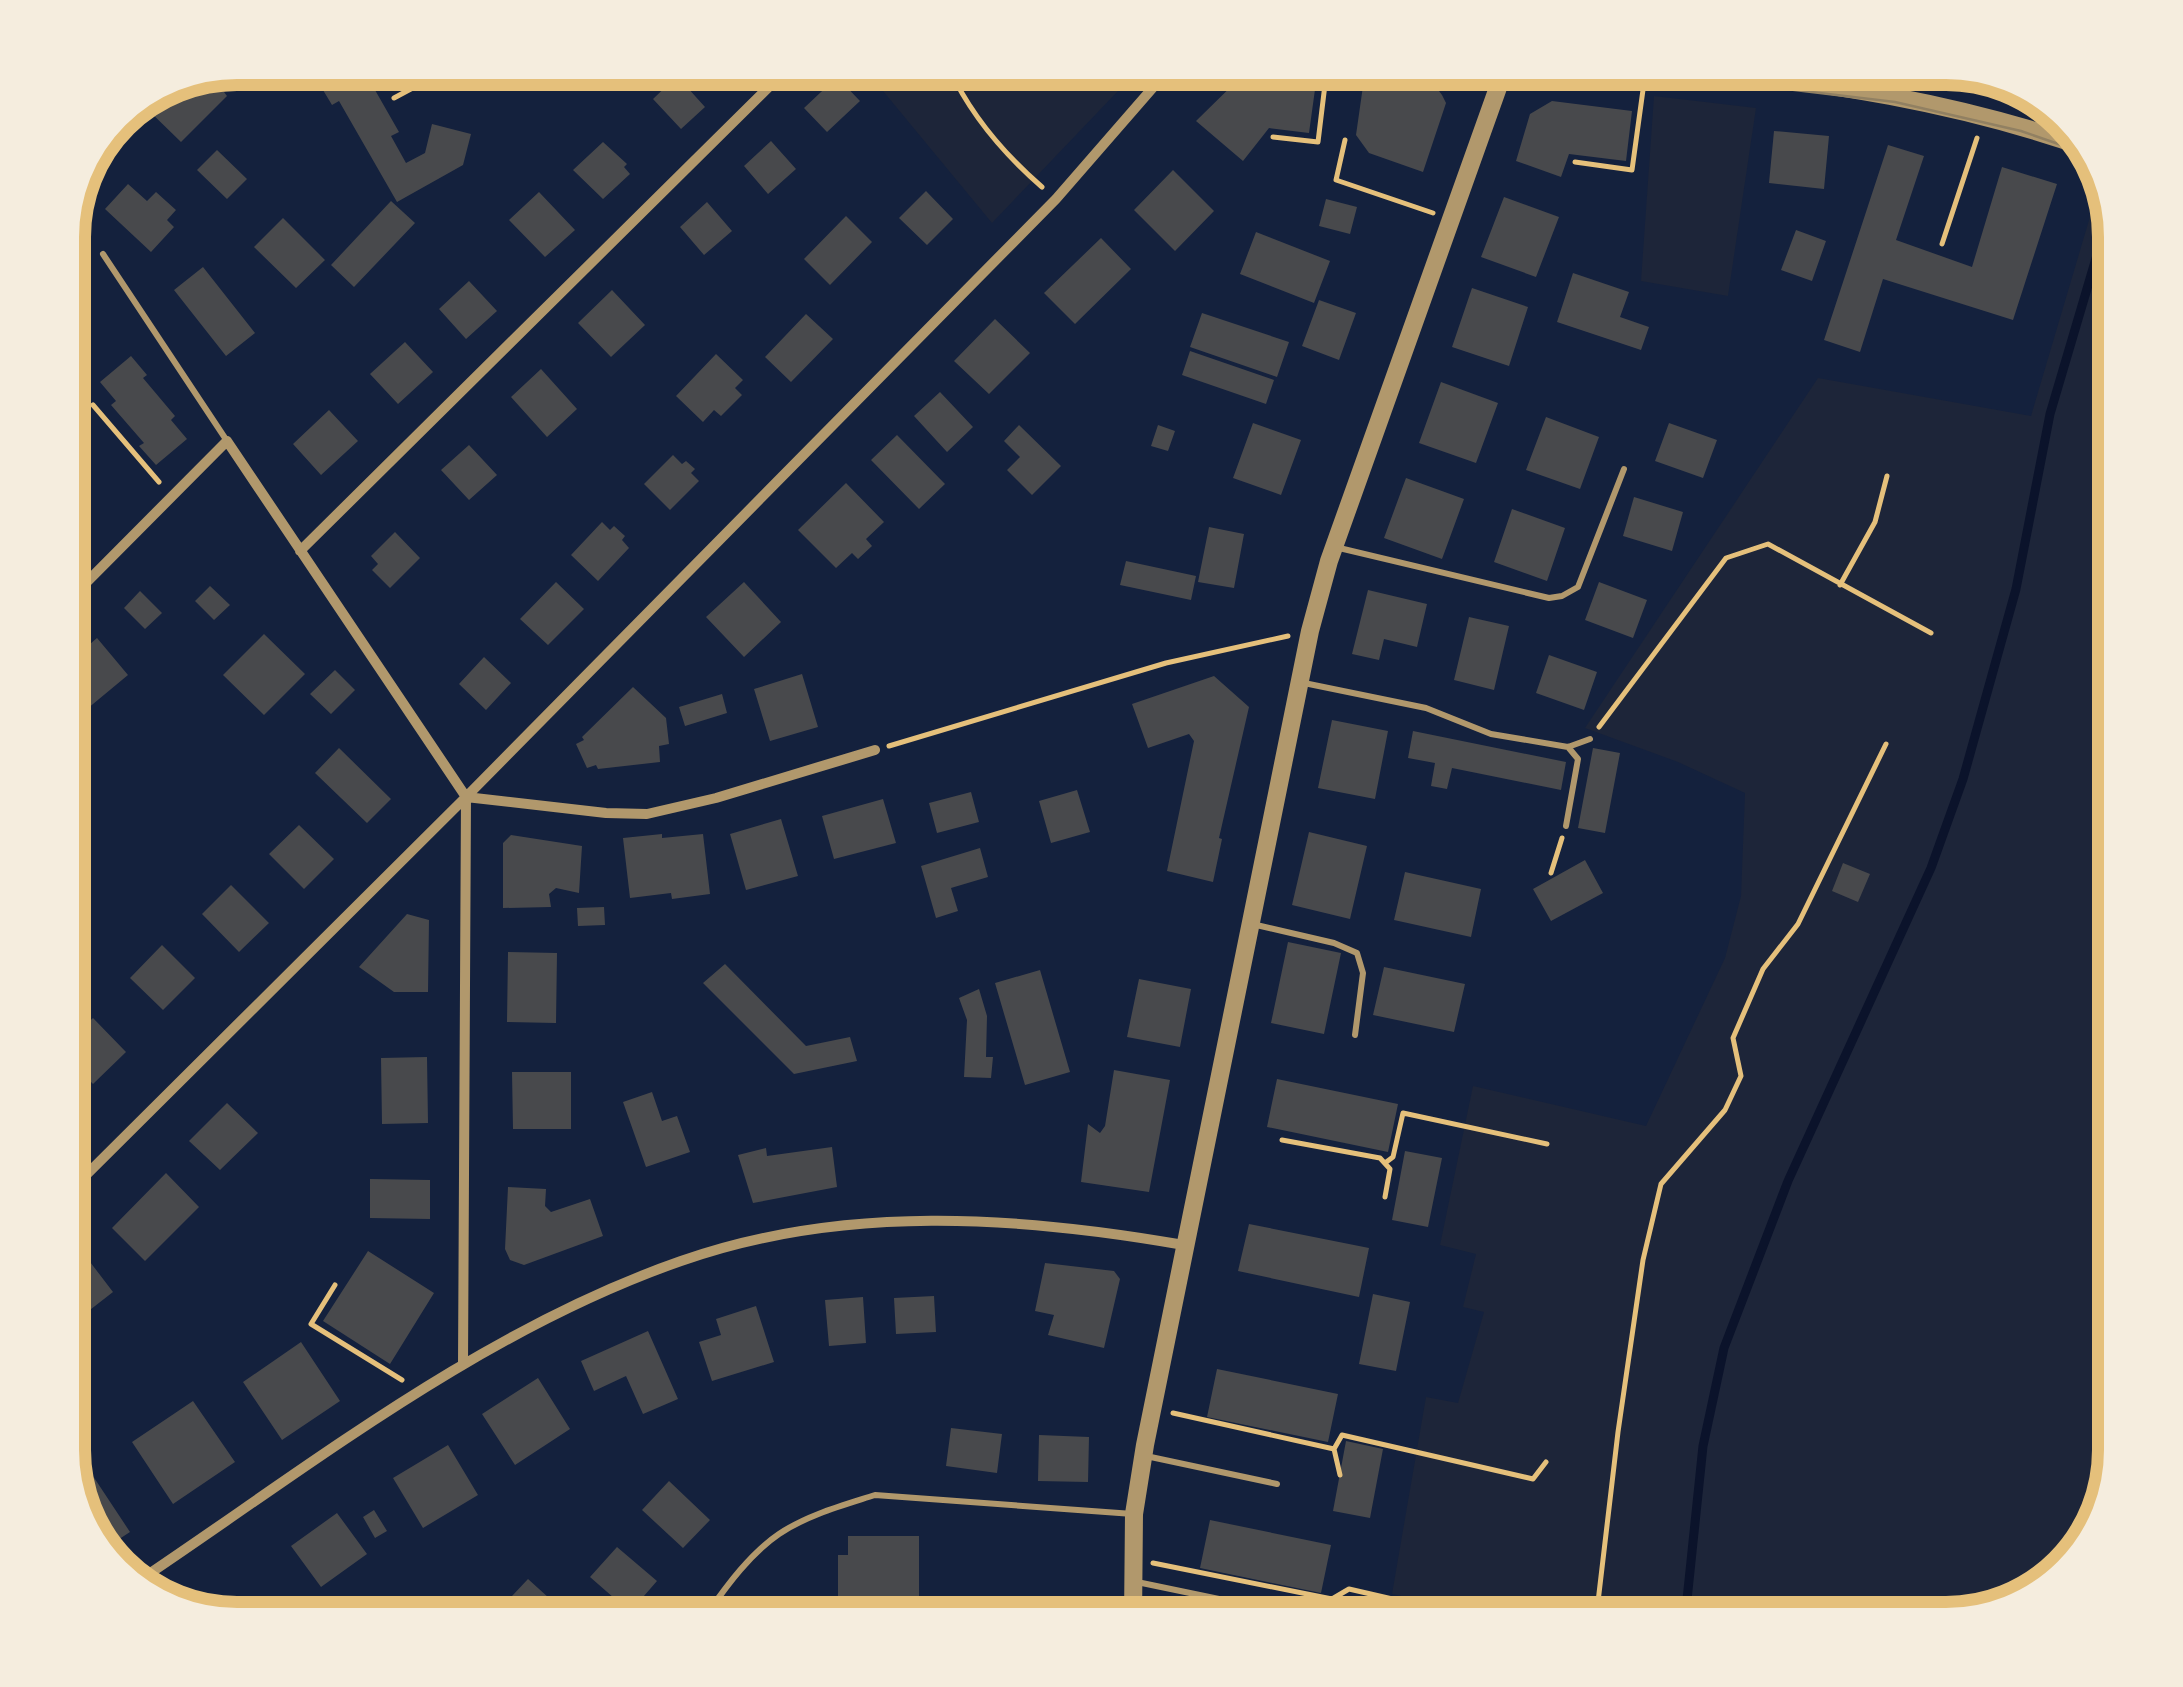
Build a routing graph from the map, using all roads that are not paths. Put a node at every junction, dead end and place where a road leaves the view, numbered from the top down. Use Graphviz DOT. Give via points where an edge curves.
graph roads {
  1 [pos="771,85"];
  2 [pos="1155,85"];
  3 [pos="1499,85"];
  4 [pos="1820,85"];
  5 [pos="2064,141"];
  6 [pos="103,254"];
  7 [pos="226,440"];
  8 [pos="1624,468"];
  9 [pos="1335,546"];
  10 [pos="300,550"];
  11 [pos="85,584"];
  12 [pos="1298,682"];
  13 [pos="1590,739"];
  14 [pos="1568,747"];
  15 [pos="875,750"];
  16 [pos="466,797"];
  17 [pos="1566,826"];
  18 [pos="1250,924"];
  19 [pos="1354,1035"];
  20 [pos="85,1177"];
  21 [pos="1184,1245"];
  22 [pos="463,1364"];
  23 [pos="1143,1456"];
  24 [pos="1277,1484"];
  25 [pos="1134,1514"];
  26 [pos="149,1574"];
  27 [pos="1134,1582"];
  28 [pos="715,1602"];
  29 [pos="1133,1602"];
  30 [pos="1233,1602"];
  1 -- 10 [label="street"];
  2 -- 16 [label="street" via="1056,199"];
  3 -- 9 [label="street"];
  4 -- 5 [label="street" via="1897,95"];
  6 -- 7 [label="lane"];
  7 -- 10 [label="street"];
  7 -- 11 [label="street"];
  8 -- 9 [label="lane" via="1578,587 1562,596"];
  9 -- 12 [label="street"];
  10 -- 16 [label="street"];
  12 -- 14 [label="lane" via="1426,708 1491,734"];
  12 -- 18 [label="street"];
  13 -- 14 [label="lane"];
  14 -- 17 [label="lane" via="1578,760"];
  15 -- 16 [label="street" via="648,814"];
  16 -- 20 [label="street"];
  16 -- 22 [label="street"];
  18 -- 19 [label="lane" via="1357,953 1363,974"];
  18 -- 21 [label="street"];
  21 -- 22 [label="street" via="1064,1226 968,1220 811,1230 682,1260"];
  21 -- 23 [label="street"];
  22 -- 26 [label="street"];
  23 -- 24 [label="lane"];
  23 -- 25 [label="street"];
  25 -- 27 [label="street"];
  25 -- 28 [label="lane" via="876,1494 779,1534"];
  27 -- 29 [label="street"];
  27 -- 30 [label="lane"];
}
